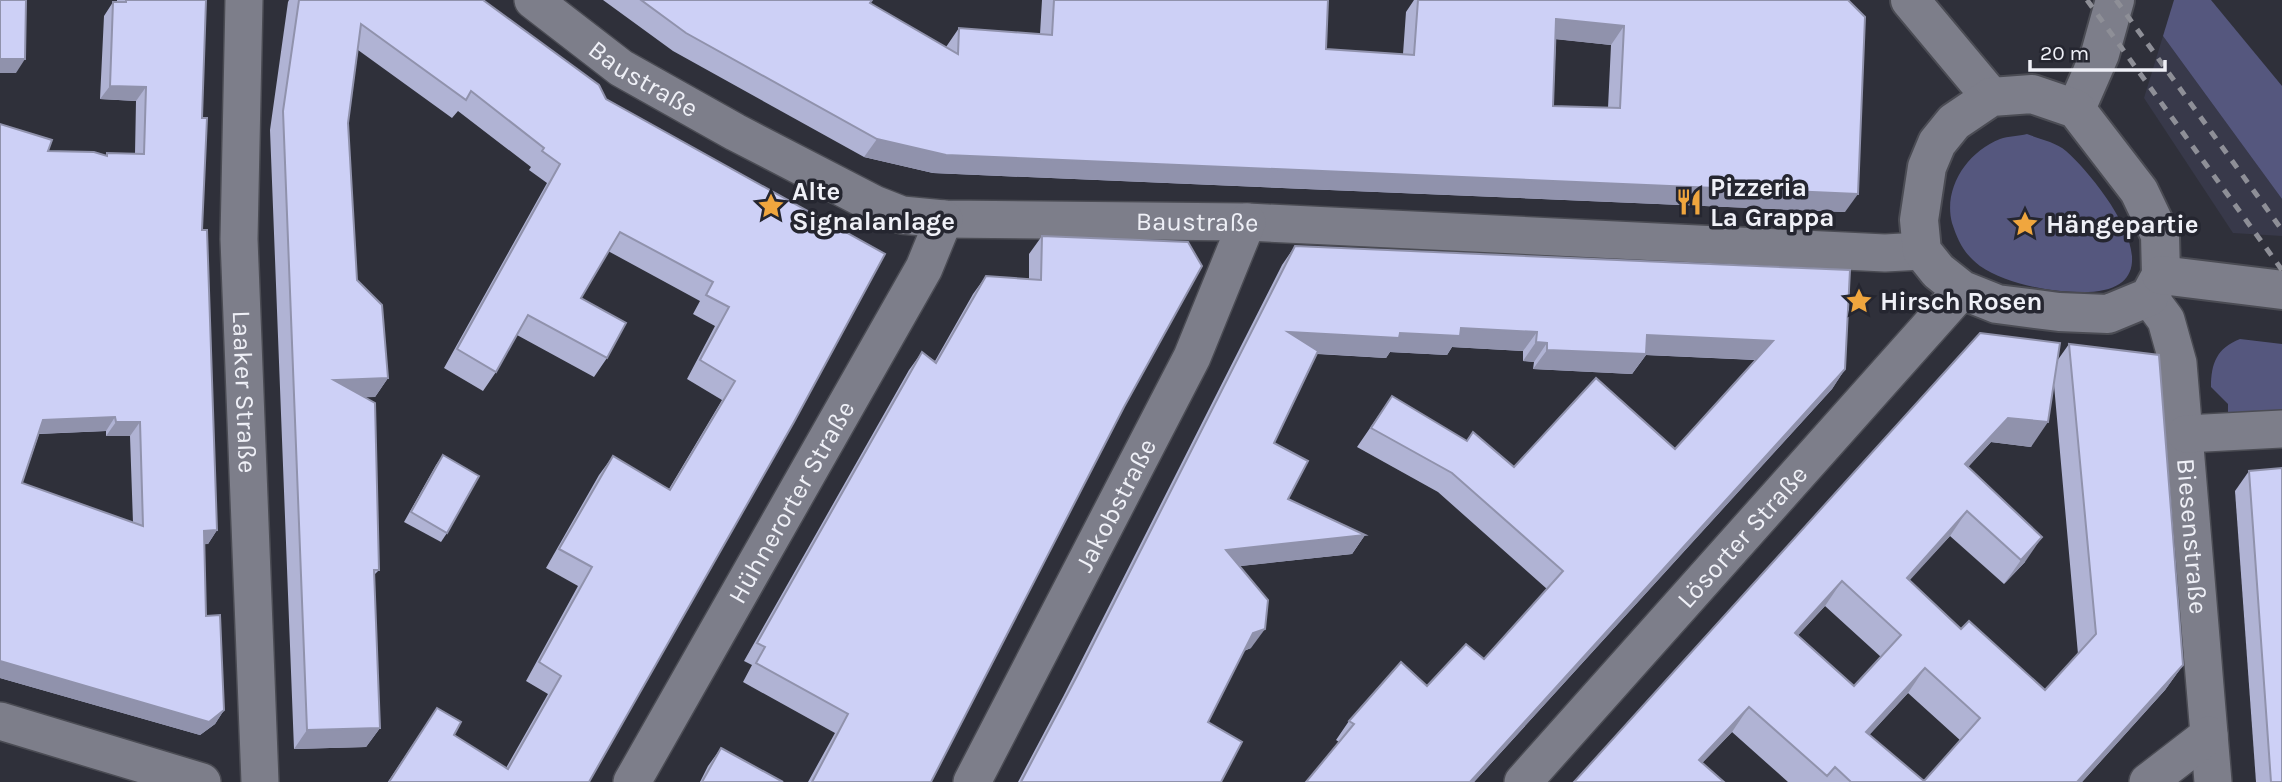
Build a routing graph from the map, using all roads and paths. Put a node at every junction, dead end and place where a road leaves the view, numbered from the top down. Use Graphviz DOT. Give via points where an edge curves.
graph roads {
  1 [pos="244,0"];
  2 [pos="533,0"];
  3 [pos="1910,0"];
  4 [pos="2115,0"];
  5 [pos="1991,97"];
  6 [pos="2076,109"];
  7 [pos="944,219"];
  8 [pos="1247,222"];
  9 [pos="1922,251"];
  10 [pos="2155,286"];
  11 [pos="1962,290"];
  12 [pos="2282,290"];
  13 [pos="2282,429"];
  14 [pos="2186,434"];
  15 [pos="0,721"];
  16 [pos="2209,735"];
  17 [pos="202,782"];
  18 [pos="260,782"];
  19 [pos="632,782"];
  20 [pos="972,782"];
  21 [pos="1523,782"];
  22 [pos="2148,782"];
  23 [pos="2213,782"];
  1 -- 18 [label="street, Laaker Straße" via="239,239"];
  2 -- 7 [label="street, Baustraße" via="621,68 735,132 874,204 902,215"];
  3 -- 5 [label="main road"];
  4 -- 6 [label="main road" via="2100,54"];
  5 -- 6 [label="main road" via="2032,94"];
  5 -- 9 [label="main road" via="1954,122 1937,144 1927,167 1920,209"];
  6 -- 10 [label="main road" via="2139,191 2160,236"];
  7 -- 8 [label="street, Baustraße"];
  7 -- 19 [label="street, Hühnerorter Straße" via="924,268"];
  8 -- 9 [label="street, Baustraße" via="1885,253"];
  8 -- 20 [label="street, Jakobstraße" via="1192,357"];
  9 -- 11 [label="main road"];
  10 -- 11 [label="main road" via="2108,314 1997,304"];
  10 -- 12 [label="main road"];
  10 -- 14 [label="street, Biesenstraße" via="2173,343"];
  11 -- 21 [label="street, Lösorter Straße"];
  13 -- 14 [label="street"];
  14 -- 16 [label="street, Biesenstraße"];
  15 -- 17 [label="street"];
  16 -- 22 [label="street"];
  16 -- 23 [label="street, Biesenstraße"];
}
